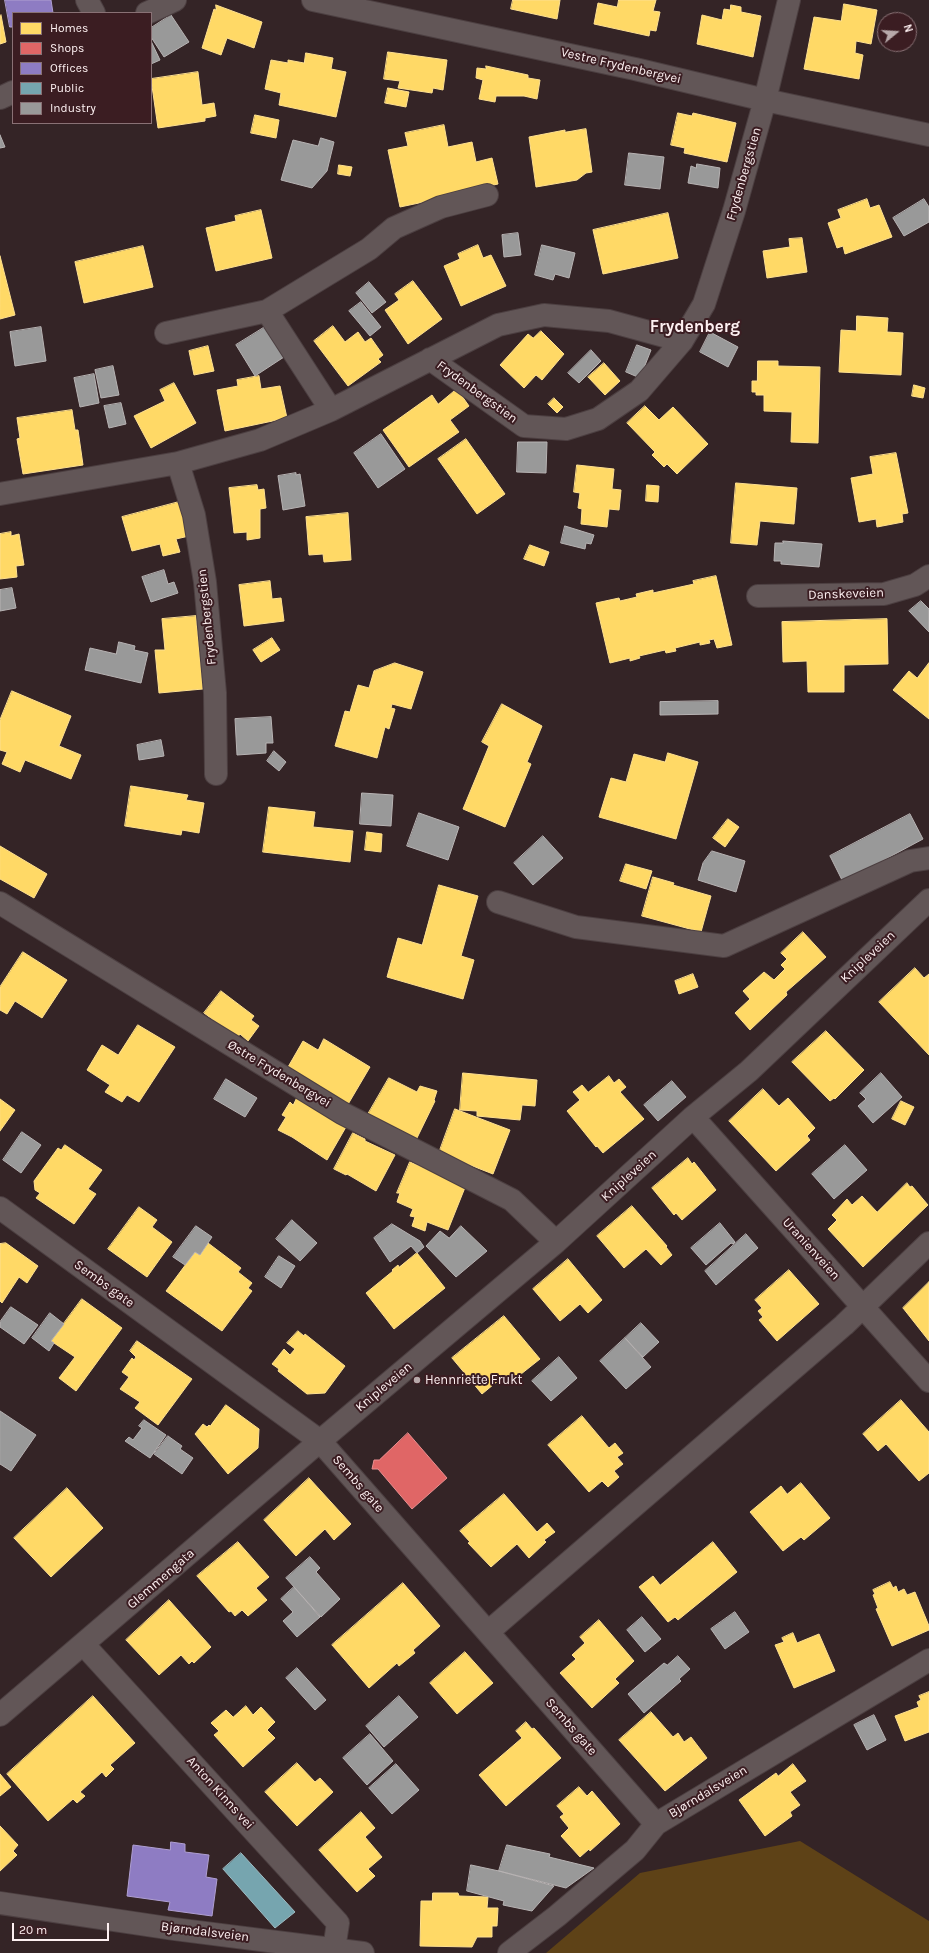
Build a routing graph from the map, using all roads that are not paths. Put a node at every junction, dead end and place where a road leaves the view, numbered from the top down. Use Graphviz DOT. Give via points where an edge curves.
graph roads {
  1 [pos="87,0"];
  2 [pos="175,0"];
  3 [pos="313,0"];
  4 [pos="789,0"];
  5 [pos="93,12"];
  6 [pos="148,12"];
  7 [pos="12,92"];
  8 [pos="0,98"];
  9 [pos="765,100"];
  10 [pos="929,135"];
  11 [pos="487,195"];
  12 [pos="267,311"];
  13 [pos="166,333"];
  14 [pos="682,341"];
  15 [pos="430,359"];
  16 [pos="331,410"];
  17 [pos="178,463"];
  18 [pos="0,494"];
  19 [pos="929,576"];
  20 [pos="758,596"];
  21 [pos="216,774"];
  22 [pos="929,858"];
  23 [pos="929,900"];
  24 [pos="498,902"];
  25 [pos="0,903"];
  26 [pos="693,1117"];
  27 [pos="0,1208"];
  28 [pos="556,1242"];
  29 [pos="929,1242"];
  30 [pos="862,1306"];
  31 [pos="929,1381"];
  32 [pos="320,1441"];
  33 [pos="488,1632"];
  34 [pos="84,1644"];
  35 [pos="929,1660"];
  36 [pos="0,1715"];
  37 [pos="656,1824"];
  38 [pos="0,1903"];
  39 [pos="334,1949"];
  40 [pos="363,1953"];
  41 [pos="509,1953"];
  1 -- 5 [label="street"];
  2 -- 6 [label="street"];
  3 -- 9 [label="street, Vestre Frydenbergvei" via="635,69"];
  4 -- 9 [label="street, Frydenbergstien"];
  7 -- 8 [label="street"];
  9 -- 10 [label="street, Vestre Frydenbergvei"];
  9 -- 14 [label="street, Frydenbergstien" via="734,211 704,304"];
  11 -- 12 [label="street" via="441,207 394,228 369,249"];
  12 -- 13 [label="street"];
  12 -- 16 [label="street"];
  14 -- 15 [label="street, Frydenbergstien" via="609,321 544,315 498,325"];
  14 -- 15 [label="street, Frydenbergstien" via="639,390 598,419 566,429 524,426"];
  15 -- 16 [label="street, Frydenbergstien"];
  16 -- 17 [label="street, Frydenbergstien" via="260,440"];
  17 -- 18 [label="street, Frydenbergstien"];
  17 -- 21 [label="street, Frydenbergstien" via="194,515 205,582 215,693"];
  19 -- 20 [label="street, Danskeveien" via="915,585 884,594"];
  22 -- 24 [label="street" via="910,861 724,946 576,926"];
  23 -- 26 [label="street, Knipleveien" via="748,1071"];
  25 -- 28 [label="street, Østre Frydenbergvei" via="342,1112 512,1200"];
  26 -- 28 [label="street, Knipleveien"];
  26 -- 30 [label="street, Uranienveien"];
  27 -- 32 [label="street, Sembs gate"];
  28 -- 32 [label="street, Knipleveien"];
  29 -- 30 [label="street"];
  30 -- 31 [label="street, Uranienveien"];
  30 -- 33 [label="street" via="844,1325"];
  32 -- 33 [label="street, Sembs gate"];
  32 -- 34 [label="street, Glemmengata"];
  33 -- 37 [label="street, Sembs gate"];
  34 -- 36 [label="street, Glemmengata"];
  34 -- 39 [label="street, Anton Kinns vei" via="338,1923"];
  35 -- 37 [label="street, Bjørndalsveien"];
  37 -- 41 [label="street, Bjørndalsveien" via="636,1850"];
  38 -- 39 [label="street, Bjørndalsveien" via="174,1929"];
  39 -- 40 [label="street, Bjørndalsveien"];
}
